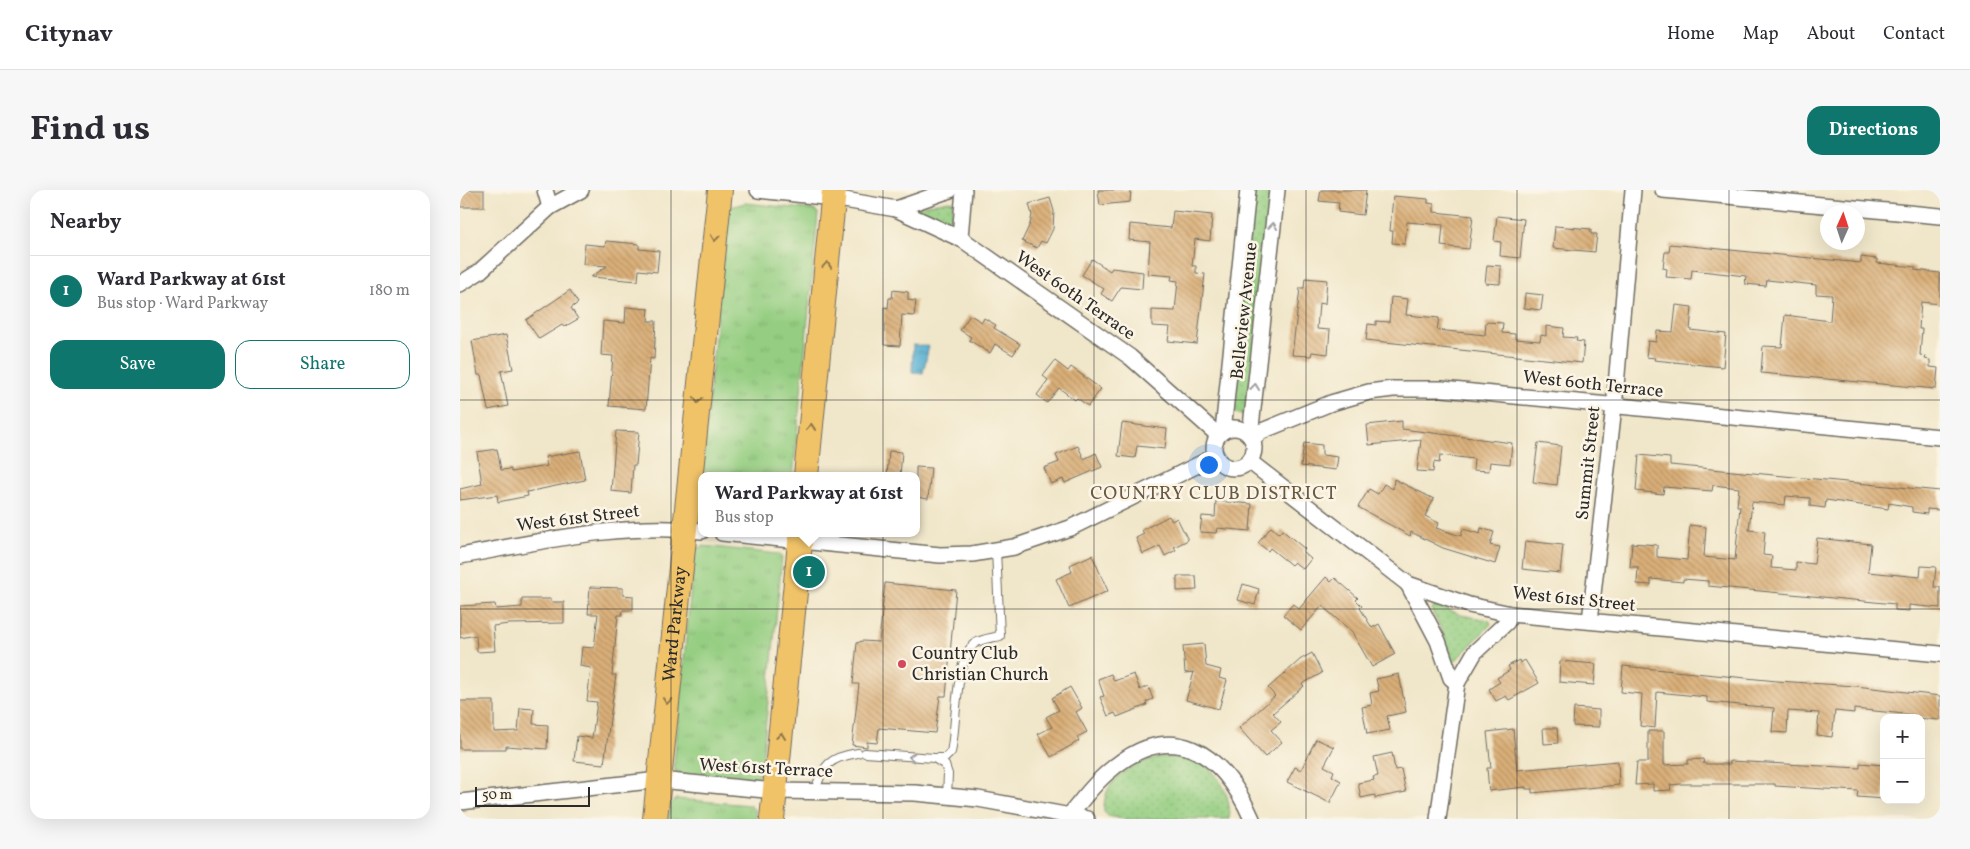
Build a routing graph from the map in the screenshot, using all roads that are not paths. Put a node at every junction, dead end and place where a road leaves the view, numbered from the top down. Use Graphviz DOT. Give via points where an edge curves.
graph roads {
  1 [pos="545,190"];
  2 [pos="581,190"];
  3 [pos="720,190"];
  4 [pos="758,190"];
  5 [pos="950,190"];
  6 [pos="964,190"];
  7 [pos="1248,190"];
  8 [pos="1277,190"];
  9 [pos="1633,190"];
  10 [pos="1663,190"];
  11 [pos="833,194"];
  12 [pos="550,207"];
  13 [pos="896,210"];
  14 [pos="1940,216"];
  15 [pos="960,238"];
  16 [pos="460,284"];
  17 [pos="1614,406"];
  18 [pos="1221,433"];
  19 [pos="1251,437"];
  20 [pos="1940,437"];
  21 [pos="1216,456"];
  22 [pos="1249,461"];
  23 [pos="806,472"];
  24 [pos="693,530"];
  25 [pos="801,537"];
  26 [pos="996,550"];
  27 [pos="460,556"];
  28 [pos="1408,584"];
  29 [pos="1511,614"];
  30 [pos="1590,621"];
  31 [pos="1940,654"];
  32 [pos="1457,683"];
  33 [pos="934,758"];
  34 [pos="659,780"];
  35 [pos="775,791"];
  36 [pos="815,792"];
  37 [pos="947,796"];
  38 [pos="460,802"];
  39 [pos="1069,816"];
  40 [pos="655,819"];
  41 [pos="772,819"];
  42 [pos="1087,819"];
  43 [pos="1252,819"];
  44 [pos="1438,819"];
  1 -- 12 [label="street"];
  2 -- 12 [label="street"];
  3 -- 24 [label="main road, Ward Parkway, one-way"];
  4 -- 11 [label="street, West 60th Terrace"];
  5 -- 13 [label="street"];
  6 -- 15 [label="street"];
  7 -- 18 [label="street, Belleview Avenue"];
  19 -- 8 [label="street, Belleview Avenue, one-way"];
  9 -- 17 [label="street, Summit Street"];
  10 -- 14 [label="street"];
  11 -- 13 [label="street, West 60th Terrace"];
  23 -- 11 [label="main road, one-way"];
  12 -- 16 [label="street" via="479,272"];
  13 -- 15 [label="street, West 60th Terrace"];
  15 -- 18 [label="street, West 60th Terrace" via="1130,357"];
  17 -- 19 [label="street, West 60th Terrace" via="1442,389 1393,389 1331,403"];
  17 -- 20 [label="street, West 60th Terrace"];
  17 -- 30 [label="street, Summit Street"];
  18 -- 19 [label="street" via="1236,428"];
  18 -- 21 [label="street" via="1214,447"];
  19 -- 22 [label="street" via="1254,452"];
  21 -- 22 [label="street" via="1230,470"];
  21 -- 26 [label="street" via="1070,528"];
  22 -- 28 [label="street, West 61st Street"];
  24 -- 27 [label="street, West 61st Street" via="654,528 591,533"];
  24 -- 34 [label="main road, Ward Parkway, one-way"];
  25 -- 26 [label="street" via="940,555"];
  35 -- 25 [label="main road, one-way"];
  26 -- 33 [label="lane" via="1000,636 974,644 968,654 960,674 951,752 945,758"];
  28 -- 29 [label="street, West 61st Street" via="1470,605"];
  28 -- 32 [label="street" via="1438,641 1451,678"];
  29 -- 30 [label="street, West 61st Street"];
  29 -- 32 [label="street" via="1507,622 1475,652"];
  30 -- 31 [label="street, West 61st Street"];
  32 -- 44 [label="street"];
  33 -- 36 [label="lane, one-way" via="861,753 843,755 831,761 820,774"];
  33 -- 37 [label="lane" via="945,765"];
  34 -- 35 [label="street, West 61st Terrace"];
  34 -- 38 [label="street, West 61st Terrace"];
  34 -- 40 [label="main road, Ward Parkway"];
  35 -- 36 [label="street, West 61st Terrace"];
  35 -- 41 [label="main road"];
  36 -- 37 [label="street, West 61st Terrace"];
  37 -- 39 [label="street, West 61st Terrace"];
  39 -- 42 [label="street, West 61st Terrace"];
  39 -- 43 [label="street" via="1107,773 1129,757 1150,746 1174,744 1197,750 1217,763 1242,797"];
}
